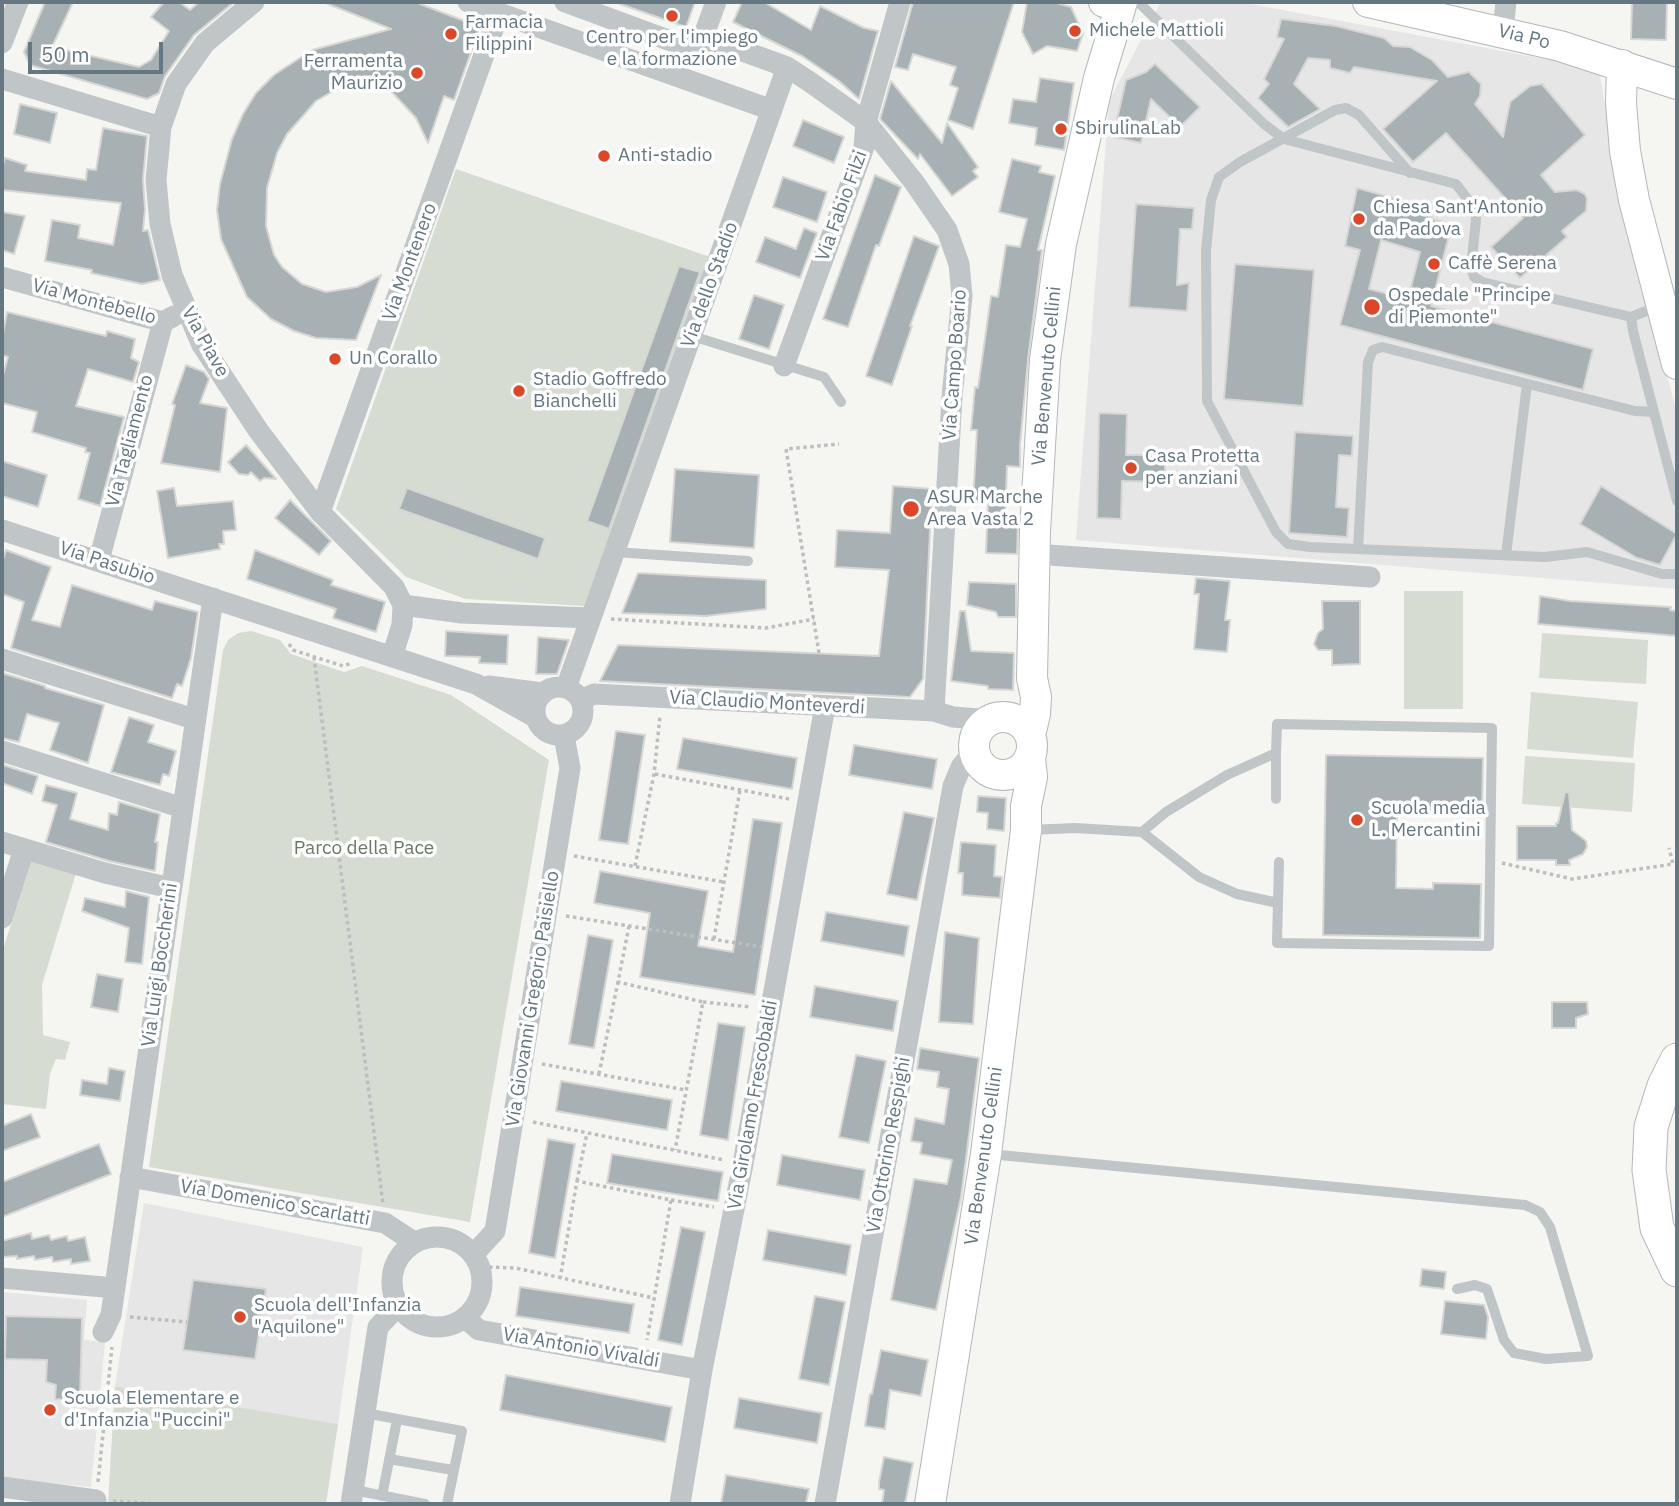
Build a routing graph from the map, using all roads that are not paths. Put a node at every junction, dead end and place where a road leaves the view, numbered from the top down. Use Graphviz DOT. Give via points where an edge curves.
graph roads {
  1 [pos="18,2"];
  2 [pos="254,2"];
  3 [pos="468,2"];
  4 [pos="565,2"];
  5 [pos="716,2"];
  6 [pos="900,2"];
  7 [pos="1094,2"];
  8 [pos="1104,2"];
  9 [pos="1122,2"];
  10 [pos="1138,2"];
  11 [pos="1368,2"];
  12 [pos="1506,2"];
  13 [pos="495,7"];
  14 [pos="1503,31"];
  15 [pos="2,43"];
  16 [pos="698,51"];
  17 [pos="1622,65"];
  18 [pos="787,67"];
  19 [pos="1098,78"];
  20 [pos="2,79"];
  21 [pos="1677,84"];
  22 [pos="772,110"];
  23 [pos="866,122"];
  24 [pos="161,127"];
  25 [pos="1284,139"];
  26 [pos="1410,173"];
  27 [pos="2,277"];
  28 [pos="1661,305"];
  29 [pos="185,310"];
  30 [pos="1632,317"];
  31 [pos="163,322"];
  32 [pos="692,336"];
  33 [pos="1677,364"];
  34 [pos="784,366"];
  35 [pos="1527,384"];
  36 [pos="841,402"];
  37 [pos="1653,412"];
  38 [pos="1677,501"];
  39 [pos="320,512"];
  40 [pos="2,530"];
  41 [pos="1359,549"];
  42 [pos="615,552"];
  43 [pos="1034,554"];
  44 [pos="1506,555"];
  45 [pos="99,560"];
  46 [pos="748,561"];
  47 [pos="1677,574"];
  48 [pos="1370,577"];
  49 [pos="213,597"];
  50 [pos="403,605"];
  51 [pos="591,618"];
  52 [pos="392,657"];
  53 [pos="2,659"];
  54 [pos="476,684"];
  55 [pos="542,693"];
  56 [pos="573,694"];
  57 [pos="825,706"];
  58 [pos="944,714"];
  59 [pos="535,717"];
  60 [pos="194,719"];
  61 [pos="564,736"];
  62 [pos="1000,745"];
  63 [pos="2,751"];
  64 [pos="1276,753"];
  65 [pos="1276,799"];
  66 [pos="183,808"];
  67 [pos="1026,818"];
  68 [pos="1142,832"];
  69 [pos="2,842"];
  70 [pos="24,849"];
  71 [pos="1279,862"];
  72 [pos="171,888"];
  73 [pos="1278,903"];
  74 [pos="2,918"];
  75 [pos="1677,1060"];
  76 [pos="986,1154"];
  77 [pos="130,1177"];
  78 [pos="414,1242"];
  79 [pos="476,1261"];
  80 [pos="1677,1270"];
  81 [pos="2,1278"];
  82 [pos="115,1288"];
  83 [pos="1457,1289"];
  84 [pos="398,1306"];
  85 [pos="465,1318"];
  86 [pos="112,1321"];
  87 [pos="702,1370"];
  88 [pos="365,1413"];
  89 [pos="397,1419"];
  90 [pos="389,1459"];
  91 [pos="453,1470"];
  92 [pos="2,1487"];
  93 [pos="382,1496"];
  94 [pos="352,1497"];
  95 [pos="96,1502"];
  96 [pos="425,1504"];
  97 [pos="447,1504"];
  98 [pos="680,1504"];
  99 [pos="825,1504"];
  100 [pos="930,1504"];
  1 -- 15 [label="street"];
  2 -- 24 [label="street, Via Piave" via="205,43 176,84"];
  3 -- 13 [label="street"];
  4 -- 16 [label="street"];
  5 -- 16 [label="street"];
  6 -- 23 [label="street, Via Fabio Filzi"];
  7 -- 19 [label="street, Via Benvenuto Cellini"];
  8 -- 9 [label="street"];
  9 -- 19 [label="street, Via Benvenuto Cellini"];
  10 -- 25 [label="lane"];
  11 -- 14 [label="street, Via Po"];
  12 -- 14 [label="street"];
  13 -- 22 [label="street"];
  13 -- 39 [label="street, Via Montenero"];
  14 -- 17 [label="street, Via Po"];
  16 -- 18 [label="street, Via Campo Boario" via="726,45"];
  17 -- 21 [label="street, Via Po"];
  17 -- 28 [label="street" via="1625,151"];
  18 -- 22 [label="street, Via dello Stadio"];
  18 -- 23 [label="street, Via Campo Boario"];
  19 -- 43 [label="street, Via Benvenuto Cellini" via="1060,244 1045,360"];
  20 -- 24 [label="street"];
  22 -- 32 [label="street, Via dello Stadio"];
  23 -- 34 [label="street, Via Fabio Filzi" via="864,147"];
  23 -- 58 [label="street, Via Campo Boario" via="947,230 959,264 962,296 952,397"];
  24 -- 29 [label="street, Via Piave" via="156,180 160,224"];
  25 -- 26 [label="lane"];
  25 -- 26 [label="lane" via="1346,108 1359,115"];
  25 -- 41 [label="lane" via="1219,177 1211,200 1206,251 1207,401 1276,532 1288,544"];
  26 -- 30 [label="lane" via="1456,184 1469,199 1476,220 1474,277"];
  27 -- 31 [label="street, Via Montebello"];
  28 -- 30 [label="lane"];
  28 -- 33 [label="street"];
  29 -- 31 [label="street, Via Montebello"];
  29 -- 39 [label="street, Via Piave" via="202,345 258,430"];
  30 -- 37 [label="lane"];
  31 -- 45 [label="street, Via Tagliamento"];
  32 -- 34 [label="lane"];
  32 -- 42 [label="street, Via dello Stadio"];
  34 -- 36 [label="lane" via="824,377"];
  35 -- 37 [label="lane"];
  35 -- 41 [label="lane" via="1382,347 1373,350 1368,362"];
  35 -- 44 [label="lane"];
  37 -- 38 [label="lane"];
  39 -- 50 [label="street, Via Piave" via="394,587"];
  40 -- 45 [label="street, Via Pasubio"];
  41 -- 44 [label="lane"];
  42 -- 46 [label="lane"];
  42 -- 51 [label="street, Via dello Stadio"];
  43 -- 48 [label="street"];
  43 -- 62 [label="street, Via Benvenuto Cellini" via="1032,678"];
  44 -- 47 [label="lane" via="1587,552"];
  45 -- 49 [label="street, Via Pasubio"];
  49 -- 52 [label="street"];
  49 -- 60 [label="street, Via Luigi Boccherini"];
  50 -- 51 [label="street" via="462,613"];
  50 -- 52 [label="street"];
  51 -- 56 [label="street, Via dello Stadio"];
  52 -- 54 [label="street"];
  53 -- 60 [label="street"];
  54 -- 55 [label="street"];
  54 -- 59 [label="street"];
  55 -- 56 [label="street" via="550,688"];
  55 -- 59 [label="street" via="535,704"];
  56 -- 57 [label="street, Via Claudio Monteverdi"];
  56 -- 61 [label="street" via="583,707 581,722"];
  57 -- 58 [label="street, Via Claudio Monteverdi"];
  57 -- 87 [label="street, Via Girolamo Frescobaldi"];
  58 -- 62 [label="street, Via Claudio Monteverdi"];
  59 -- 61 [label="street" via="549,734"];
  60 -- 66 [label="street, Via Luigi Boccherini"];
  61 -- 79 [label="street, Via Giovanni Gregorio Paisiello" via="570,768 495,1231"];
  62 -- 67 [label="street"];
  62 -- 99 [label="street, Via Ottorino Respighi" via="961,767 953,786"];
  63 -- 66 [label="street"];
  64 -- 65 [label="lane"];
  64 -- 68 [label="lane" via="1217,781"];
  64 -- 73 [label="lane" via="1277,724 1492,728 1489,946 1277,943"];
  66 -- 72 [label="street, Via Luigi Boccherini"];
  67 -- 68 [label="lane" via="1075,828"];
  67 -- 76 [label="street, Via Benvenuto Cellini"];
  68 -- 73 [label="lane" via="1199,877 1237,894"];
  69 -- 70 [label="street"];
  70 -- 72 [label="street"];
  70 -- 74 [label="street"];
  71 -- 73 [label="lane"];
  72 -- 77 [label="street, Via Luigi Boccherini"];
  75 -- 80 [label="main road" via="1651,1127 1649,1159 1657,1228"];
  76 -- 83 [label="lane" via="1525,1205 1541,1212 1550,1227 1588,1356 1546,1359 1514,1353 1504,1340 1487,1289 1475,1285"];
  76 -- 100 [label="street, Via Benvenuto Cellini"];
  77 -- 78 [label="street, Via Domenico Scarlatti" via="385,1223"];
  77 -- 82 [label="street, Via Luigi Boccherini"];
  78 -- 79 [label="street" via="426,1237 452,1239 464,1245"];
  78 -- 84 [label="street" via="402,1252 391,1278"];
  79 -- 85 [label="street" via="482,1281 480,1295"];
  81 -- 82 [label="street"];
  82 -- 86 [label="street, Via Luigi Boccherini"];
  84 -- 85 [label="street" via="408,1318 436,1328"];
  84 -- 88 [label="street" via="378,1327"];
  85 -- 87 [label="street, Via Antonio Vivaldi" via="479,1331"];
  87 -- 98 [label="street, Via Girolamo Frescobaldi"];
  88 -- 89 [label="lane"];
  88 -- 94 [label="street"];
  89 -- 90 [label="lane"];
  89 -- 91 [label="lane" via="462,1432"];
  90 -- 91 [label="lane"];
  90 -- 93 [label="lane"];
  91 -- 97 [label="lane"];
  92 -- 95 [label="street"];
  93 -- 94 [label="lane"];
  93 -- 96 [label="lane"];
}
